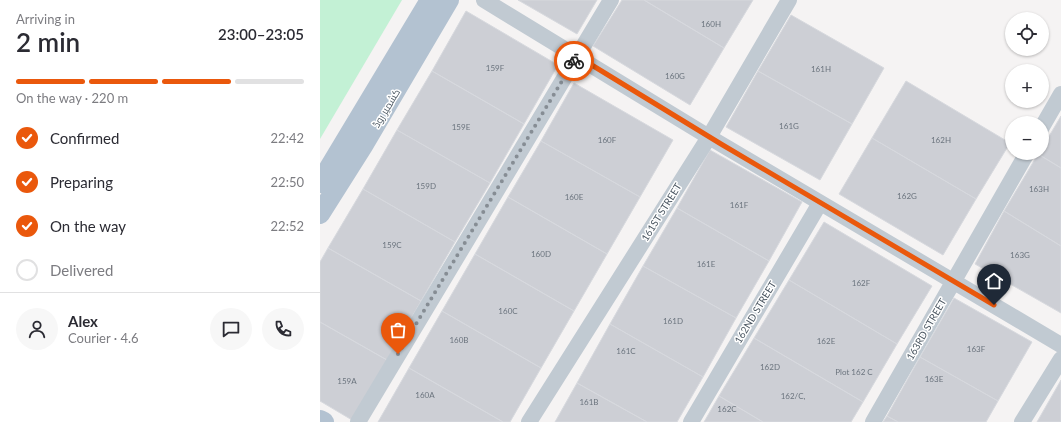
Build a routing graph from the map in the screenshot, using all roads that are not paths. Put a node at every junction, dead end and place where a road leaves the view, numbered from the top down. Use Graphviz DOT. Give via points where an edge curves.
graph roads {
  1 [pos="430,0"];
  2 [pos="449,0"];
  3 [pos="484,0"];
  4 [pos="611,0"];
  5 [pos="789,0"];
  6 [pos="577,56"];
  7 [pos="1061,94"];
  8 [pos="1048,116"];
  9 [pos="709,137"];
  10 [pos="1023,160"];
  11 [pos="320,183"];
  12 [pos="820,203"];
  13 [pos="320,214"];
  14 [pos="954,282"];
  15 [pos="1061,345"];
  16 [pos="1061,359"];
  17 [pos="320,420"];
  18 [pos="324,422"];
  19 [pos="358,422"];
  20 [pos="529,422"];
  21 [pos="691,422"];
  22 [pos="873,422"];
  23 [pos="1022,422"];
  1 -- 11 [label="main road, کشمیر روڈ"];
  2 -- 13 [label="main road, کشمیر روڈ"];
  3 -- 6 [label="street"];
  4 -- 6 [label="street"];
  5 -- 9 [label="street, 161ST STREET"];
  6 -- 9 [label="street"];
  6 -- 19 [label="street"];
  7 -- 8 [label="street"];
  9 -- 12 [label="street"];
  9 -- 20 [label="street, 161ST STREET"];
  10 -- 14 [label="street, 163RD STREET"];
  12 -- 14 [label="street"];
  12 -- 21 [label="street, 162ND STREET"];
  14 -- 15 [label="street"];
  14 -- 22 [label="street, 163RD STREET"];
  16 -- 23 [label="street"];
  17 -- 18 [label="main road"];
}
